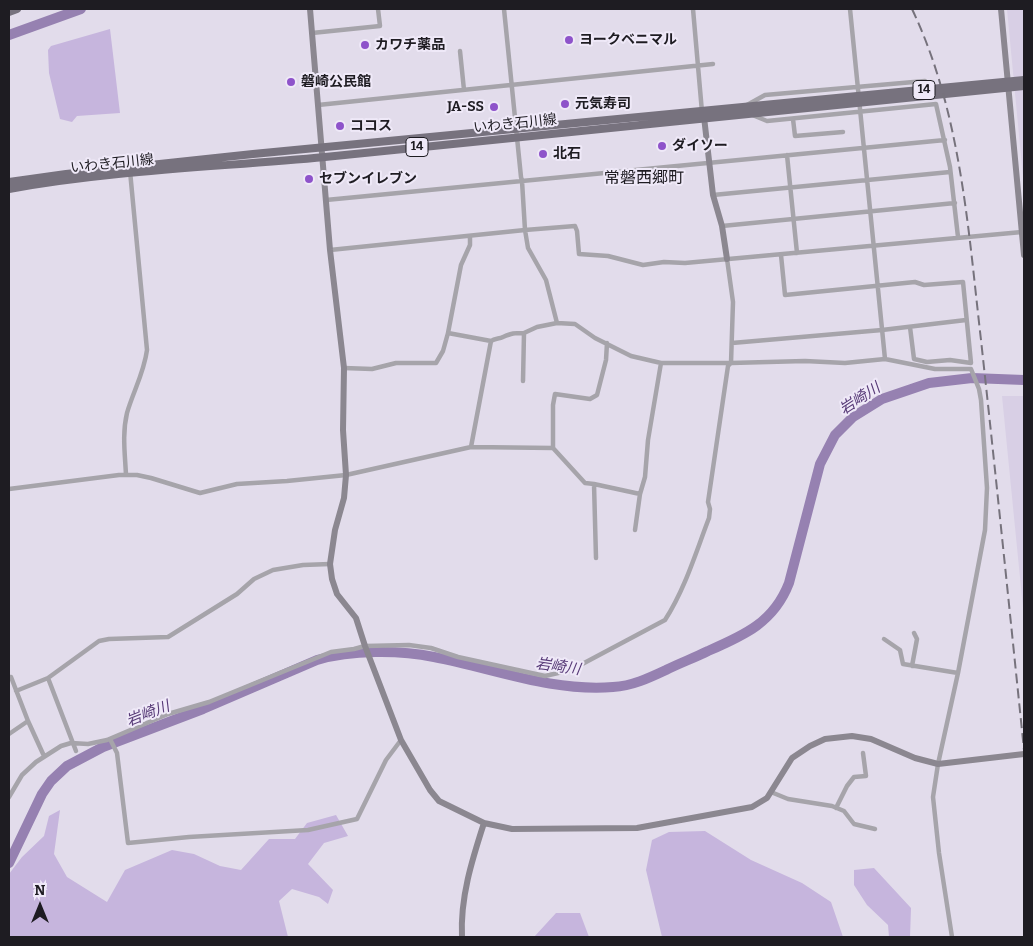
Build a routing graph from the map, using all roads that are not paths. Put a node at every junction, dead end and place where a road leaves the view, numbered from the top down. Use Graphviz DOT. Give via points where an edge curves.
graph roads {
  1 [pos="17,9"];
  2 [pos="310,9"];
  3 [pos="378,9"];
  4 [pos="504,9"];
  5 [pos="693,9"];
  6 [pos="850,9"];
  7 [pos="1001,9"];
  8 [pos="9,12"];
  9 [pos="312,33"];
  10 [pos="460,51"];
  11 [pos="713,64"];
  12 [pos="698,66"];
  13 [pos="1024,80"];
  14 [pos="925,81"];
  15 [pos="511,85"];
  16 [pos="1024,86"];
  17 [pos="858,88"];
  18 [pos="464,90"];
  19 [pos="825,103"];
  20 [pos="318,105"];
  21 [pos="747,110"];
  22 [pos="860,111"];
  23 [pos="703,114"];
  24 [pos="793,119"];
  25 [pos="843,132"];
  26 [pos="516,133"];
  27 [pos="945,140"];
  28 [pos="322,148"];
  29 [pos="864,148"];
  30 [pos="788,155"];
  31 [pos="322,157"];
  32 [pos="709,163"];
  33 [pos="130,171"];
  34 [pos="950,172"];
  35 [pos="867,180"];
  36 [pos="522,181"];
  37 [pos="9,182"];
  38 [pos="1021,183"];
  39 [pos="790,188"];
  40 [pos="9,189"];
  41 [pos="713,195"];
  42 [pos="326,200"];
  43 [pos="955,203"];
  44 [pos="870,212"];
  45 [pos="794,219"];
  46 [pos="722,226"];
  47 [pos="526,232"];
  48 [pos="1022,232"];
  49 [pos="470,236"];
  50 [pos="958,237"];
  51 [pos="874,246"];
  52 [pos="330,250"];
  53 [pos="797,253"];
  54 [pos="781,255"];
  55 [pos="1024,255"];
  56 [pos="727,259"];
  57 [pos="877,286"];
  58 [pos="966,320"];
  59 [pos="556,323"];
  60 [pos="910,327"];
  61 [pos="882,330"];
  62 [pos="524,333"];
  63 [pos="448,334"];
  64 [pos="491,341"];
  65 [pos="607,343"];
  66 [pos="732,343"];
  67 [pos="884,359"];
  68 [pos="731,362"];
  69 [pos="661,363"];
  70 [pos="344,368"];
  71 [pos="523,381"];
  72 [pos="471,447"];
  73 [pos="553,448"];
  74 [pos="126,475"];
  75 [pos="346,475"];
  76 [pos="594,484"];
  77 [pos="9,489"];
  78 [pos="640,494"];
  79 [pos="635,530"];
  80 [pos="596,558"];
  81 [pos="330,564"];
  82 [pos="914,633"];
  83 [pos="884,639"];
  84 [pos="366,648"];
  85 [pos="912,666"];
  86 [pos="958,673"];
  87 [pos="9,677"];
  88 [pos="48,678"];
  89 [pos="16,691"];
  90 [pos="28,721"];
  91 [pos="9,734"];
  92 [pos="110,739"];
  93 [pos="401,740"];
  94 [pos="71,743"];
  95 [pos="76,752"];
  96 [pos="863,754"];
  97 [pos="1024,754"];
  98 [pos="44,756"];
  99 [pos="938,764"];
  100 [pos="771,792"];
  101 [pos="9,797"];
  102 [pos="836,808"];
  103 [pos="484,823"];
  104 [pos="875,829"];
  105 [pos="462,937"];
  106 [pos="952,937"];
  1 -- 8 [label="main road"];
  2 -- 9 [label="street"];
  3 -- 9 [label="street" via="380,26"];
  4 -- 15 [label="street"];
  5 -- 12 [label="street"];
  6 -- 17 [label="street"];
  7 -- 38 [label="street"];
  9 -- 20 [label="street"];
  10 -- 18 [label="street"];
  11 -- 12 [label="street"];
  12 -- 15 [label="street"];
  12 -- 23 [label="street"];
  13 -- 19 [label="main road, いわき石川線 / 14"];
  14 -- 17 [label="street"];
  15 -- 18 [label="street"];
  15 -- 26 [label="street"];
  16 -- 19 [label="main road, いわき石川線 / 14"];
  17 -- 21 [label="street" via="765,95"];
  17 -- 22 [label="street"];
  18 -- 20 [label="street"];
  19 -- 21 [label="main road, いわき石川線 / 14"];
  20 -- 28 [label="street"];
  21 -- 23 [label="main road, いわき石川線 / 14"];
  21 -- 24 [label="street" via="767,121"];
  22 -- 24 [label="street"];
  22 -- 27 [label="street" via="936,104"];
  22 -- 29 [label="street"];
  23 -- 26 [label="main road, いわき石川線 / 14"];
  23 -- 32 [label="street"];
  24 -- 25 [label="street" via="795,136"];
  26 -- 28 [label="main road, いわき石川線 / 14"];
  26 -- 31 [label="main road, いわき石川線 / 14"];
  26 -- 36 [label="street"];
  27 -- 29 [label="street"];
  27 -- 34 [label="street"];
  28 -- 31 [label="street"];
  28 -- 33 [label="main road, いわき石川線 / 14"];
  29 -- 30 [label="street"];
  29 -- 35 [label="street"];
  30 -- 32 [label="street"];
  30 -- 39 [label="street"];
  31 -- 33 [label="main road, いわき石川線 / 14"];
  31 -- 42 [label="street"];
  32 -- 36 [label="street"];
  32 -- 41 [label="street"];
  33 -- 37 [label="main road, いわき石川線 / 14" via="66,174"];
  33 -- 40 [label="main road, いわき石川線 / 14"];
  33 -- 74 [label="street" via="147,350 123,435"];
  34 -- 35 [label="street"];
  34 -- 43 [label="street"];
  35 -- 39 [label="street"];
  35 -- 44 [label="street"];
  36 -- 42 [label="street"];
  36 -- 47 [label="street"];
  38 -- 48 [label="street"];
  39 -- 41 [label="street"];
  39 -- 45 [label="street"];
  41 -- 46 [label="street"];
  42 -- 52 [label="street"];
  43 -- 44 [label="street"];
  43 -- 50 [label="street"];
  44 -- 45 [label="street"];
  44 -- 51 [label="street"];
  45 -- 46 [label="street"];
  45 -- 53 [label="street"];
  46 -- 56 [label="street"];
  47 -- 49 [label="street"];
  47 -- 56 [label="street" via="576,228 579,254 608,256 642,265"];
  47 -- 59 [label="street" via="528,248 546,280"];
  48 -- 50 [label="street"];
  48 -- 55 [label="street"];
  49 -- 52 [label="street"];
  49 -- 63 [label="street"];
  50 -- 51 [label="street"];
  51 -- 53 [label="street"];
  51 -- 57 [label="street"];
  52 -- 70 [label="street"];
  53 -- 54 [label="street"];
  54 -- 56 [label="street"];
  54 -- 57 [label="street" via="785,295"];
  56 -- 66 [label="street" via="733,302"];
  57 -- 58 [label="street" via="963,282"];
  57 -- 61 [label="street"];
  58 -- 60 [label="street"];
  58 -- 60 [label="street" via="971,363 914,359"];
  59 -- 62 [label="street"];
  59 -- 65 [label="street" via="576,324"];
  60 -- 61 [label="street"];
  61 -- 66 [label="street"];
  61 -- 67 [label="street"];
  62 -- 64 [label="street" via="509,333"];
  62 -- 71 [label="street"];
  63 -- 64 [label="street"];
  63 -- 70 [label="street" via="436,363 396,363 372,369"];
  64 -- 72 [label="street"];
  65 -- 69 [label="street" via="631,356"];
  65 -- 73 [label="street" via="606,360 594,398 555,394 552,405"];
  66 -- 68 [label="street"];
  67 -- 68 [label="street" via="845,363"];
  67 -- 86 [label="street" via="935,369 971,369 979,389 987,508"];
  68 -- 69 [label="street"];
  68 -- 84 [label="street" via="708,502 709,518 684,584 665,620 571,670 545,676 431,648 409,645"];
  69 -- 78 [label="street"];
  70 -- 75 [label="street"];
  72 -- 73 [label="street"];
  72 -- 75 [label="street"];
  73 -- 76 [label="street" via="586,483"];
  74 -- 75 [label="street" via="151,478 200,493 237,484"];
  74 -- 77 [label="street"];
  75 -- 81 [label="street"];
  76 -- 78 [label="street"];
  76 -- 80 [label="street"];
  78 -- 79 [label="street"];
  81 -- 84 [label="street" via="337,594 356,618"];
  81 -- 88 [label="street" via="273,570 254,579 237,594 168,637 99,641"];
  82 -- 85 [label="street" via="918,639"];
  83 -- 85 [label="street" via="900,650 903,664"];
  84 -- 92 [label="street" via="332,652"];
  84 -- 93 [label="street"];
  85 -- 86 [label="street"];
  86 -- 99 [label="street"];
  87 -- 89 [label="street"];
  88 -- 89 [label="street"];
  88 -- 94 [label="street"];
  89 -- 90 [label="street"];
  90 -- 91 [label="street"];
  90 -- 98 [label="street"];
  92 -- 93 [label="street" via="117,753 128,843 308,830 357,819 386,760"];
  92 -- 94 [label="street" via="88,744"];
  93 -- 103 [label="street" via="439,800"];
  94 -- 95 [label="street"];
  94 -- 98 [label="street"];
  96 -- 102 [label="street" via="866,776 854,777"];
  97 -- 99 [label="street"];
  98 -- 101 [label="street" via="22,775"];
  99 -- 100 [label="street" via="871,739 852,736 825,739 792,758"];
  99 -- 106 [label="street" via="934,810"];
  100 -- 102 [label="street" via="788,799"];
  100 -- 103 [label="street" via="752,807 637,828 512,829"];
  102 -- 104 [label="street" via="844,811 854,824"];
  103 -- 105 [label="street" via="471,864 462,914"];
}
